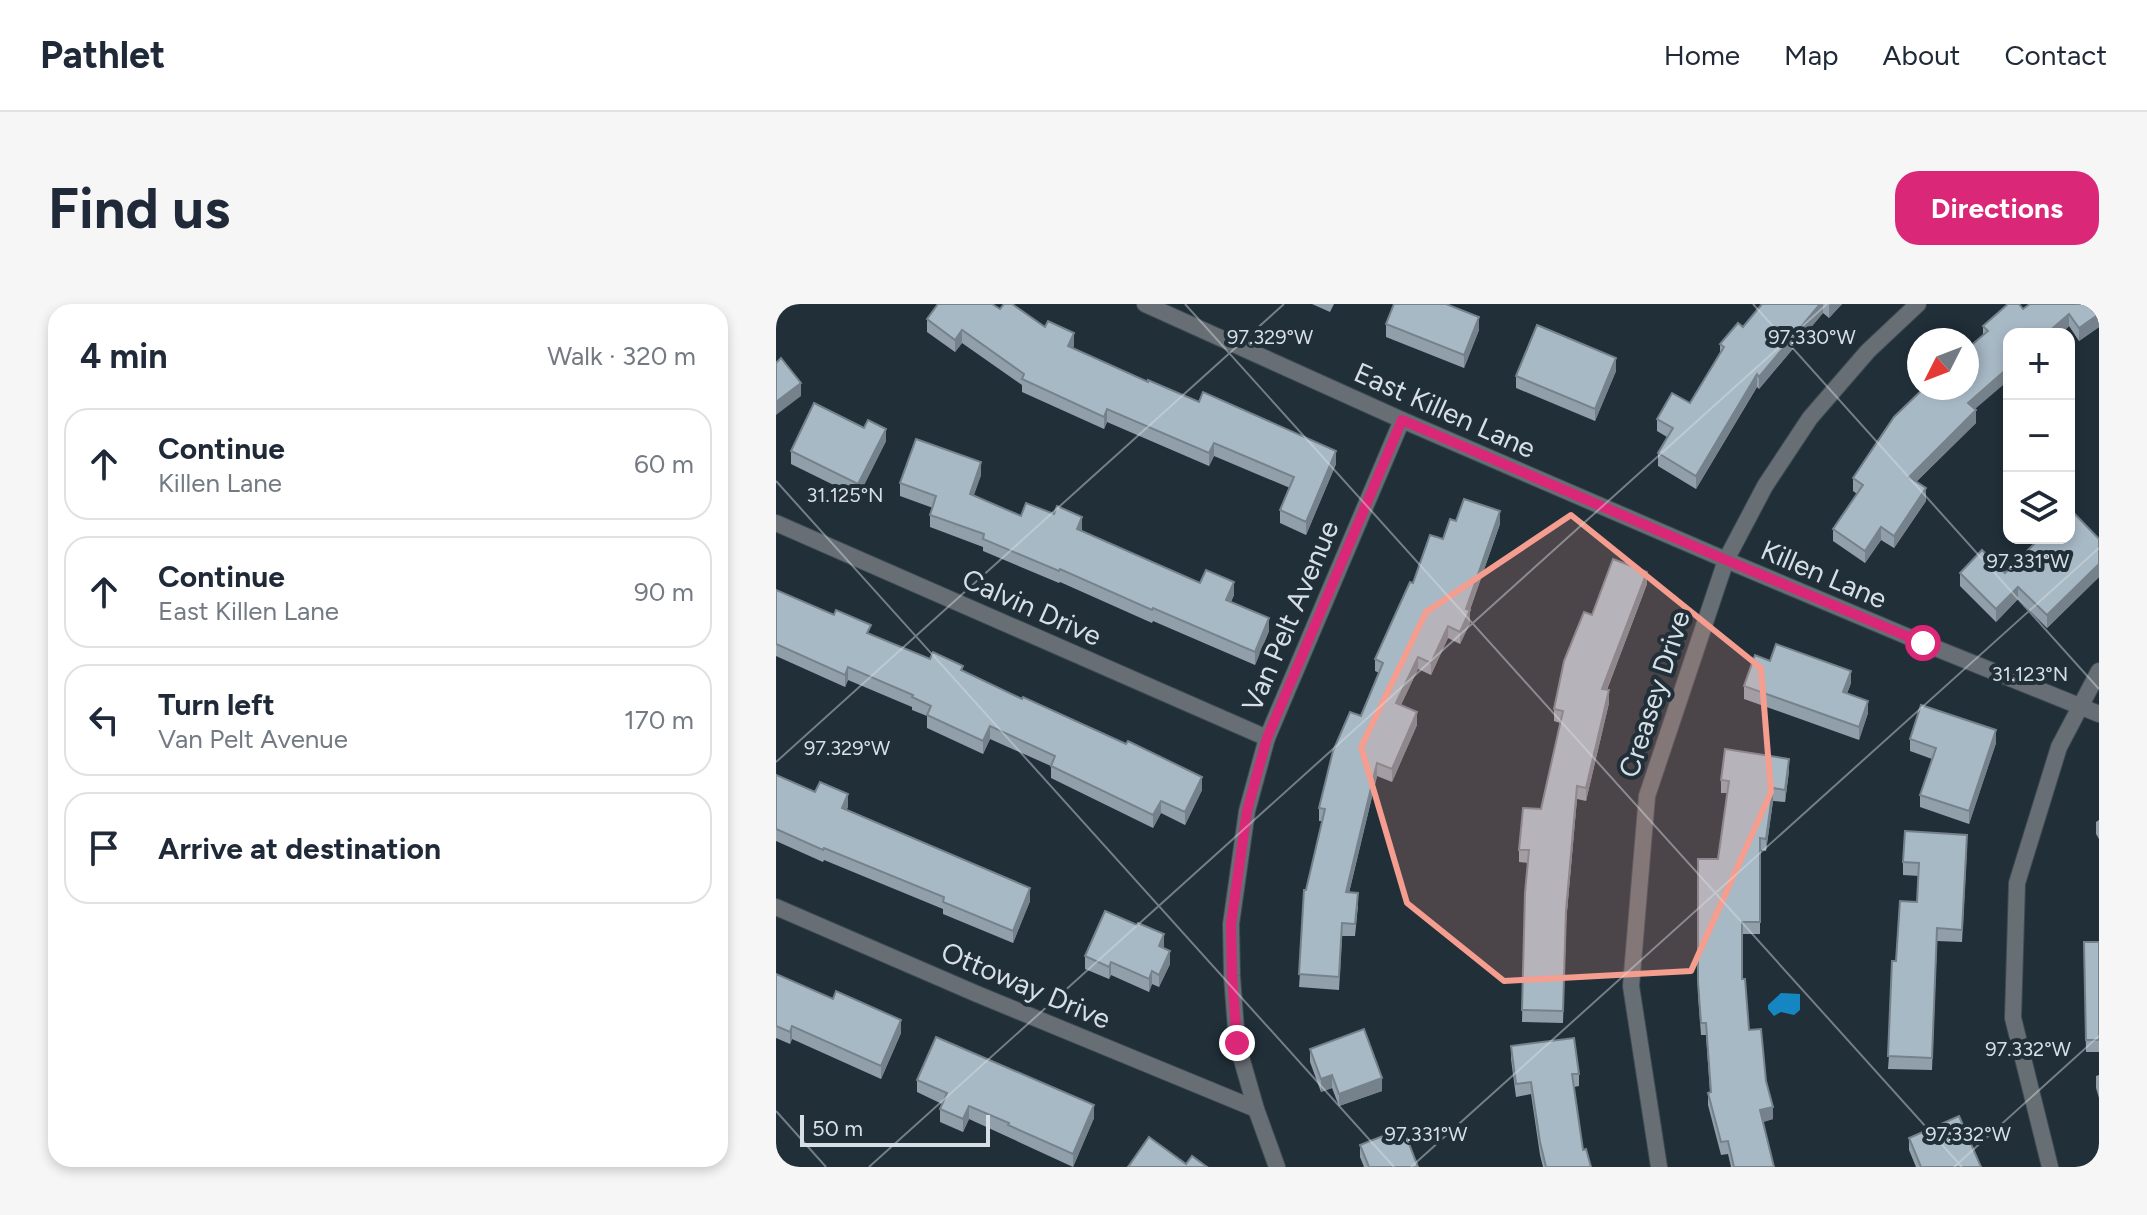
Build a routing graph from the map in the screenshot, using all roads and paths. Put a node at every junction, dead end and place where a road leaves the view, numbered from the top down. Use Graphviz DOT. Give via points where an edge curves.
graph roads {
  1 [pos="1145,304"];
  2 [pos="1918,304"];
  3 [pos="1402,420"];
  4 [pos="776,523"];
  5 [pos="1726,560"];
  6 [pos="2099,671"];
  7 [pos="2081,706"];
  8 [pos="2099,714"];
  9 [pos="1267,738"];
  10 [pos="776,907"];
  11 [pos="1256,1109"];
  12 [pos="1277,1167"];
  13 [pos="1659,1167"];
  14 [pos="2050,1167"];
  1 -- 3 [label="street, East Killen Lane"];
  2 -- 5 [label="street, Creasey Drive" via="1810,418 1765,486"];
  3 -- 5 [label="street, East Killen Lane"];
  3 -- 9 [label="street, Van Pelt Avenue"];
  4 -- 9 [label="street, Calvin Drive"];
  5 -- 7 [label="street, Killen Lane"];
  5 -- 13 [label="street, Creasey Drive" via="1647,796 1631,986"];
  6 -- 7 [label="street"];
  7 -- 8 [label="street, Killen Lane"];
  7 -- 14 [label="street" via="2059,747 2017,883 2013,1018"];
  9 -- 11 [label="street, Van Pelt Avenue" via="1247,811 1231,924 1237,1043"];
  10 -- 11 [label="street, Ottoway Drive"];
  11 -- 12 [label="street, Van Pelt Avenue"];
}
